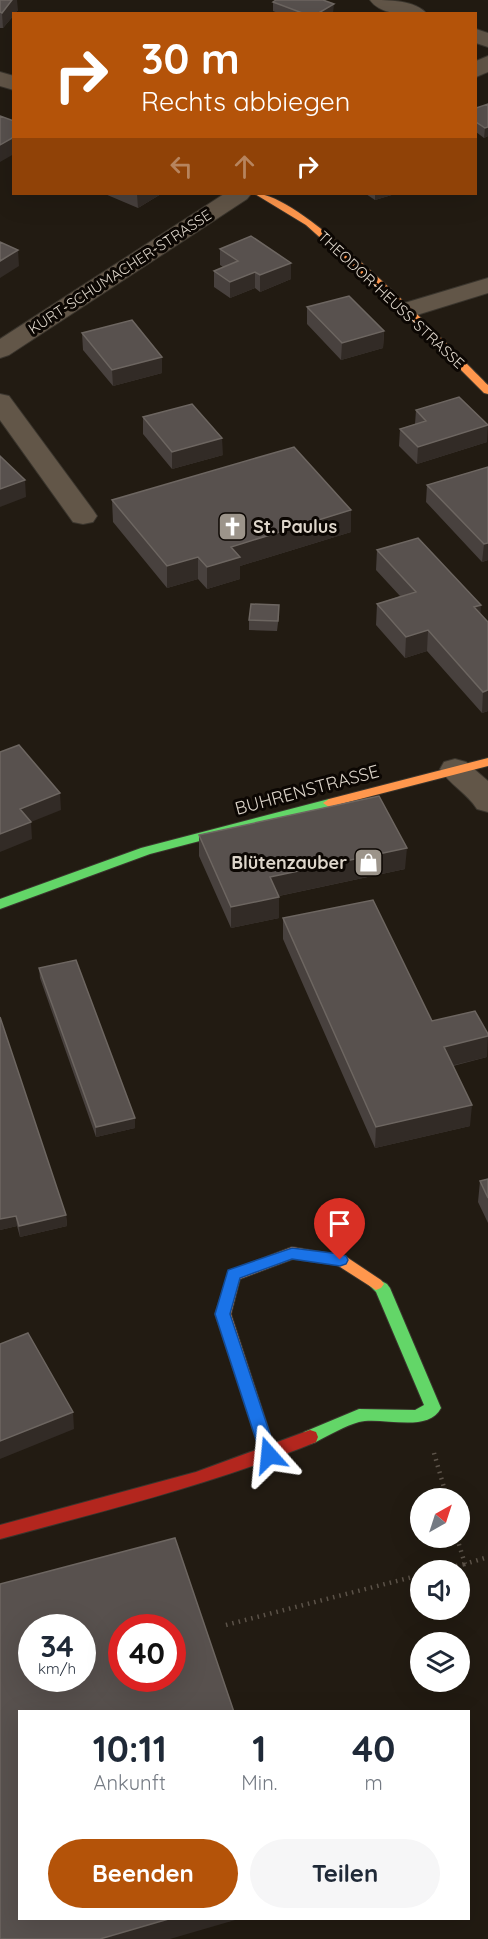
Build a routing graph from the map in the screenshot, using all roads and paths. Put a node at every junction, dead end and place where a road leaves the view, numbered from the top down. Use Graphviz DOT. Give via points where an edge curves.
graph roads {
  1 [pos="381,0"];
  2 [pos="412,12"];
  3 [pos="237,195"];
  4 [pos="262,195"];
  5 [pos="488,285"];
  6 [pos="407,310"];
  7 [pos="0,350"];
  8 [pos="488,391"];
  9 [pos="0,402"];
  10 [pos="82,516"];
  11 [pos="488,762"];
  12 [pos="455,769"];
  13 [pos="488,802"];
  14 [pos="0,904"];
  15 [pos="269,1455"];
  16 [pos="0,1532"];
  17 [pos="488,1557"];
  18 [pos="470,1562"];
  19 [pos="410,1578"];
  20 [pos="226,1625"];
  1 -- 2 [label="street"];
  3 -- 7 [label="street, KURT-SCHUMACHER-STRASSE"];
  4 -- 6 [label="street, THEODOR-HEUSS-STRASSE" via="309,223"];
  5 -- 6 [label="street"];
  6 -- 8 [label="street, THEODOR-HEUSS-STRASSE"];
  9 -- 10 [label="street"];
  11 -- 12 [label="street, BUHRENSTRASSE"];
  12 -- 13 [label="street"];
  12 -- 14 [label="street, BUHRENSTRASSE" via="146,851"];
  15 -- 15 [label="street" via="359,1415 417,1416 433,1408 382,1288 340,1260 292,1253 234,1275 223,1314"];
  15 -- 16 [label="street"];
  17 -- 18 [label="path"];
  19 -- 20 [label="path"];
}
